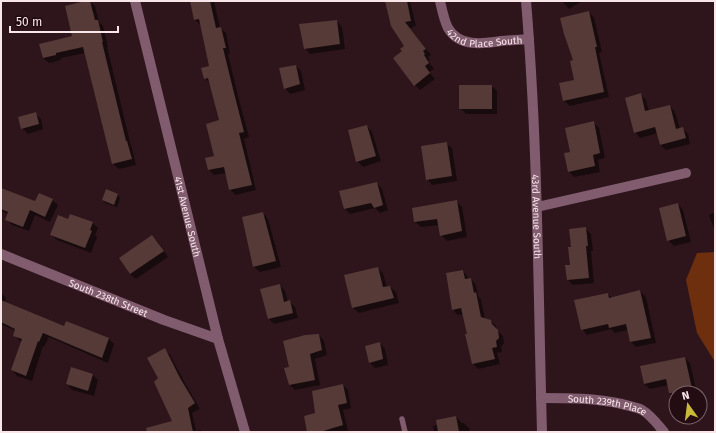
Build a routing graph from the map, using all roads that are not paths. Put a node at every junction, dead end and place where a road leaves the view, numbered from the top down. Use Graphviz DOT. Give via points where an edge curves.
graph roads {
  1 [pos="135,1"];
  2 [pos="440,1"];
  3 [pos="526,1"];
  4 [pos="529,39"];
  5 [pos="686,173"];
  6 [pos="536,207"];
  7 [pos="1,254"];
  8 [pos="218,339"];
  9 [pos="541,398"];
  10 [pos="402,419"];
  11 [pos="245,432"];
  12 [pos="405,432"];
  13 [pos="542,432"];
  14 [pos="664,432"];
  1 -- 8 [label="street, 41st Avenue South"];
  2 -- 4 [label="street, 42nd Place South" via="449,28 455,36 469,43"];
  3 -- 4 [label="street, 43rd Avenue South"];
  4 -- 6 [label="street, 43rd Avenue South"];
  5 -- 6 [label="street"];
  6 -- 9 [label="street, 43rd Avenue South"];
  7 -- 8 [label="street, South 238th Street" via="164,320"];
  8 -- 11 [label="street, 41st Avenue South"];
  9 -- 13 [label="street, 43rd Avenue South"];
  9 -- 14 [label="street, South 239th Place" via="598,399 636,408 648,414"];
  10 -- 12 [label="lane"];
}
